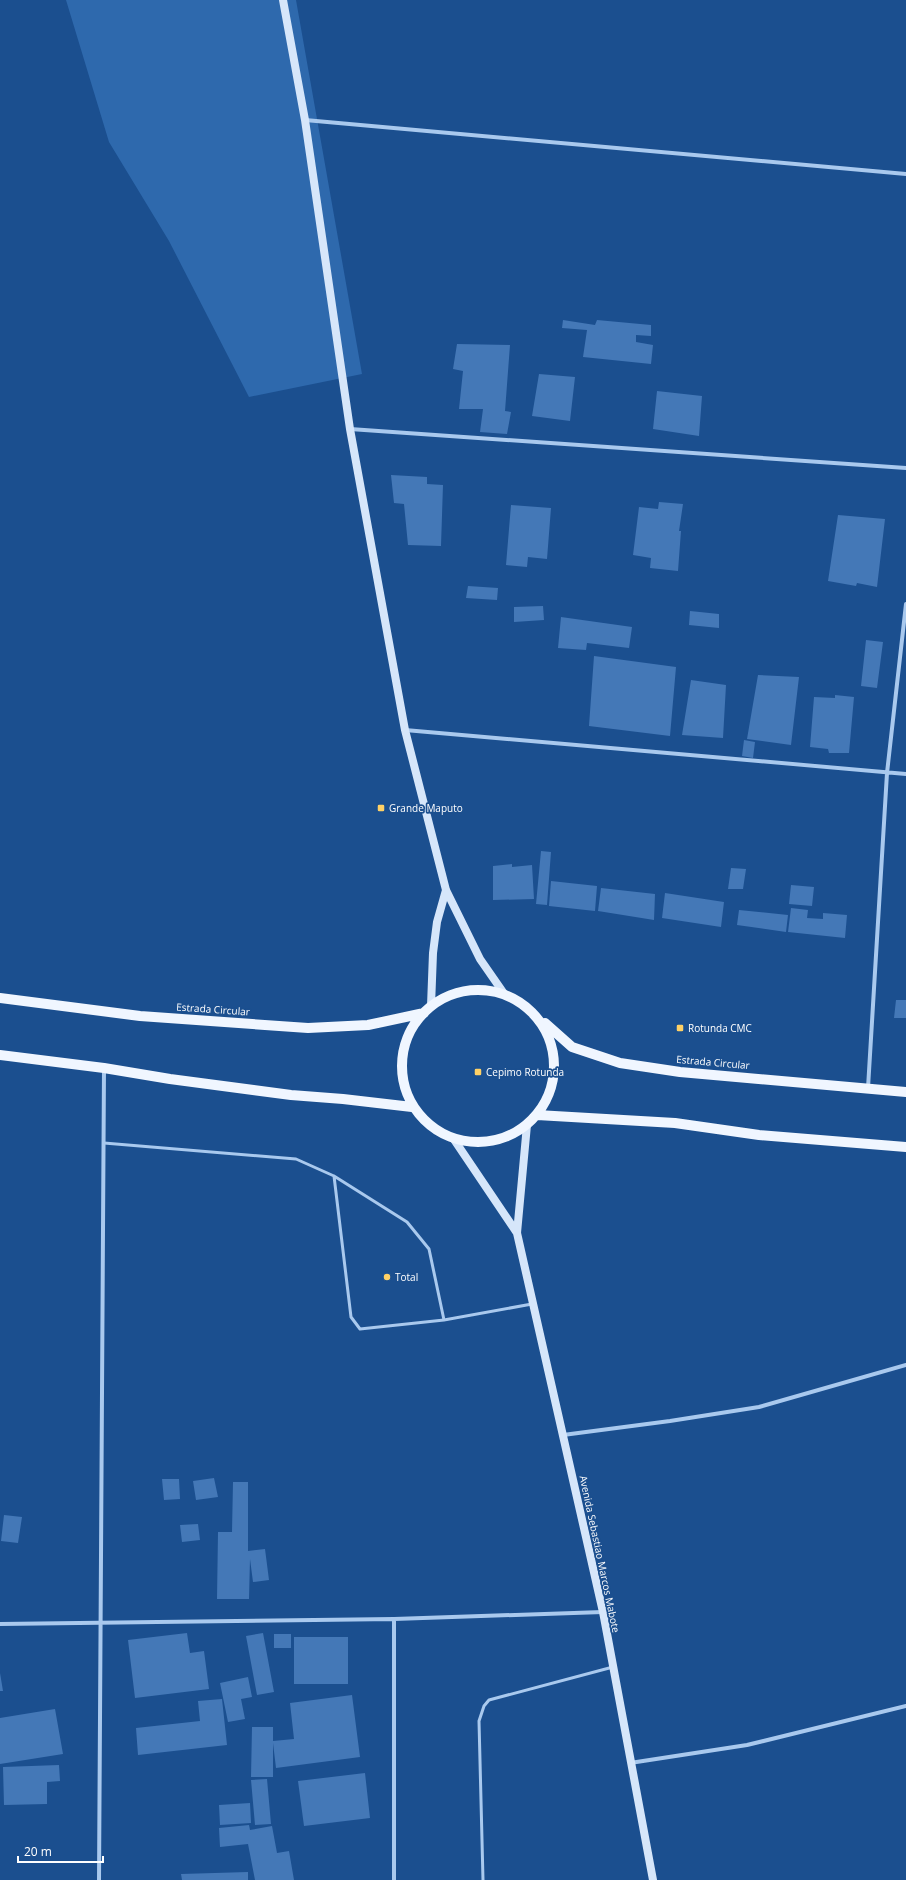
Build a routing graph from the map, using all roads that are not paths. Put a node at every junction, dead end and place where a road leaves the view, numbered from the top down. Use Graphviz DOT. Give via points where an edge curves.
graph roads {
  1 [pos="283,0"];
  2 [pos="305,120"];
  3 [pos="906,174"];
  4 [pos="350,429"];
  5 [pos="906,468"];
  6 [pos="906,604"];
  7 [pos="405,730"];
  8 [pos="887,773"];
  9 [pos="906,774"];
  10 [pos="446,890"];
  11 [pos="505,995"];
  12 [pos="0,998"];
  13 [pos="427,1010"];
  14 [pos="533,1012"];
  15 [pos="0,1055"];
  16 [pos="104,1068"];
  17 [pos="868,1089"];
  18 [pos="906,1092"];
  19 [pos="412,1107"];
  20 [pos="537,1115"];
  21 [pos="527,1125"];
  22 [pos="453,1138"];
  23 [pos="104,1143"];
  24 [pos="906,1147"];
  25 [pos="334,1176"];
  26 [pos="517,1233"];
  27 [pos="534,1304"];
  28 [pos="444,1320"];
  29 [pos="906,1364"];
  30 [pos="563,1435"];
  31 [pos="603,1612"];
  32 [pos="394,1619"];
  33 [pos="100,1623"];
  34 [pos="0,1624"];
  35 [pos="613,1667"];
  36 [pos="906,1706"];
  37 [pos="630,1763"];
  38 [pos="99,1880"];
  39 [pos="394,1880"];
  40 [pos="483,1880"];
  41 [pos="653,1880"];
  1 -- 2 [label="street"];
  2 -- 3 [label="street"];
  2 -- 4 [label="street"];
  4 -- 5 [label="street"];
  4 -- 7 [label="street"];
  6 -- 8 [label="street"];
  7 -- 8 [label="street"];
  7 -- 10 [label="street"];
  8 -- 9 [label="street"];
  8 -- 17 [label="street"];
  10 -- 11 [label="street" via="480,959"];
  10 -- 13 [label="street" via="437,922"];
  11 -- 13 [label="main road" via="486,990 467,991 448,996"];
  11 -- 14 [label="main road"];
  12 -- 13 [label="main road, Estrada Circular" via="140,1016 308,1028 368,1025 404,1018"];
  13 -- 19 [label="main road" via="406,1040 402,1071"];
  14 -- 17 [label="main road, Estrada Circular" via="572,1047 620,1063 680,1072"];
  14 -- 20 [label="main road" via="549,1035 555,1063 551,1090"];
  15 -- 16 [label="main road"];
  16 -- 19 [label="main road" via="291,1095"];
  16 -- 23 [label="street"];
  17 -- 18 [label="main road, Estrada Circular"];
  19 -- 22 [label="main road" via="436,1130"];
  20 -- 21 [label="main road"];
  20 -- 24 [label="main road" via="675,1123 767,1136"];
  21 -- 22 [label="main road" via="505,1138 479,1142"];
  21 -- 26 [label="street"];
  22 -- 26 [label="street"];
  23 -- 25 [label="lane" via="296,1159"];
  23 -- 33 [label="street"];
  25 -- 28 [label="lane" via="407,1222 429,1249"];
  25 -- 28 [label="lane" via="351,1317 360,1329"];
  26 -- 27 [label="street, Avenida Sebastiao Marcos Mabote"];
  27 -- 28 [label="lane"];
  27 -- 30 [label="street, Avenida Sebastiao Marcos Mabote"];
  29 -- 30 [label="street" via="759,1407"];
  30 -- 31 [label="street, Avenida Sebastiao Marcos Mabote"];
  31 -- 32 [label="street"];
  31 -- 35 [label="street, Avenida Sebastiao Marcos Mabote"];
  32 -- 33 [label="street"];
  32 -- 39 [label="street"];
  33 -- 34 [label="street"];
  33 -- 38 [label="street"];
  35 -- 37 [label="street, Avenida Sebastiao Marcos Mabote"];
  35 -- 40 [label="lane" via="489,1700 484,1706 479,1721"];
  36 -- 37 [label="street" via="747,1745"];
  37 -- 41 [label="street, Avenida Sebastiao Marcos Mabote"];
}
